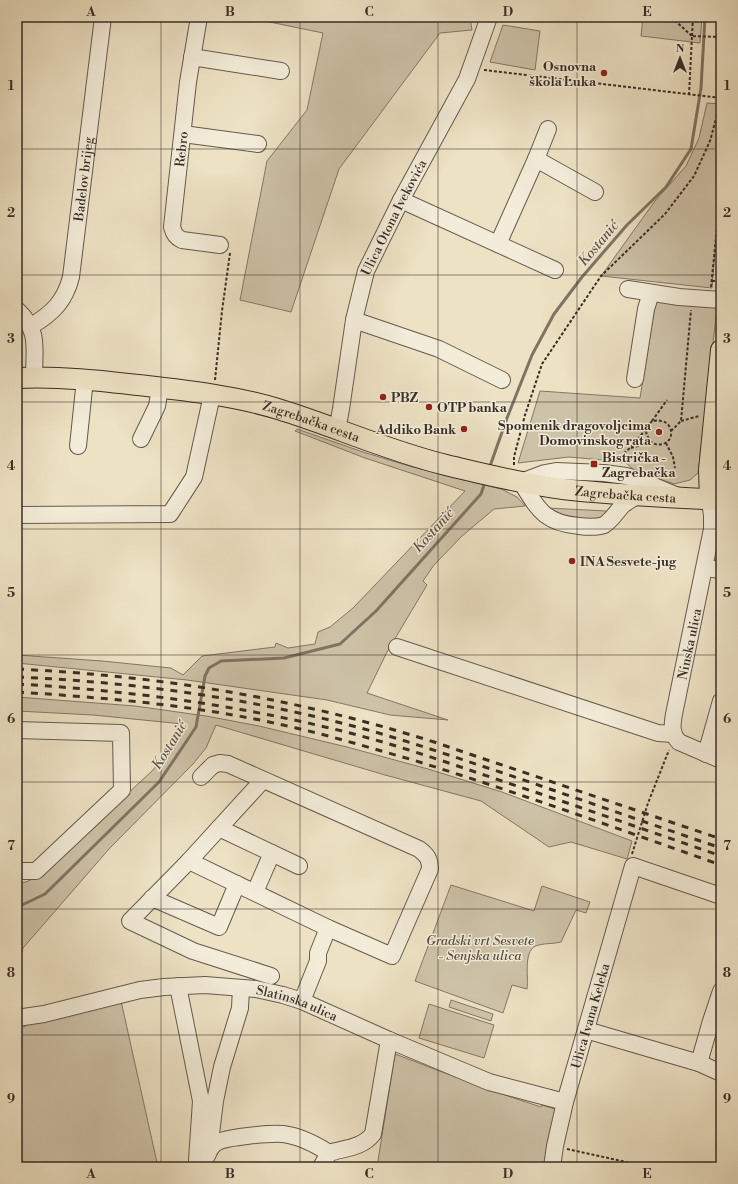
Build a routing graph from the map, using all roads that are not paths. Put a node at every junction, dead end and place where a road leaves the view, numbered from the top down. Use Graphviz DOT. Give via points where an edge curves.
graph roads {
  1 [pos="103,17"];
  2 [pos="199,17"];
  3 [pos="489,17"];
  4 [pos="192,57"];
  5 [pos="280,71"];
  6 [pos="548,129"];
  7 [pos="183,134"];
  8 [pos="258,144"];
  9 [pos="536,159"];
  10 [pos="596,192"];
  11 [pos="401,200"];
  12 [pos="498,244"];
  13 [pos="220,245"];
  14 [pos="555,270"];
  15 [pos="628,289"];
  16 [pos="651,293"];
  17 [pos="716,295"];
  18 [pos="17,310"];
  19 [pos="354,320"];
  20 [pos="31,326"];
  21 [pos="721,350"];
  22 [pos="25,378"];
  23 [pos="85,379"];
  24 [pos="635,379"];
  25 [pos="502,380"];
  26 [pos="160,388"];
  27 [pos="214,389"];
  28 [pos="336,430"];
  29 [pos="141,439"];
  30 [pos="78,446"];
  31 [pos="512,476"];
  32 [pos="639,495"];
  33 [pos="682,498"];
  34 [pos="715,500"];
  35 [pos="17,516"];
  36 [pos="705,568"];
  37 [pos="721,570"];
  38 [pos="398,647"];
  39 [pos="721,701"];
  40 [pos="17,730"];
  41 [pos="673,734"];
  42 [pos="706,754"];
  43 [pos="721,760"];
  44 [pos="201,776"];
  45 [pos="263,780"];
  46 [pos="219,828"];
  47 [pos="272,853"];
  48 [pos="189,860"];
  49 [pos="299,866"];
  50 [pos="17,871"];
  51 [pos="237,884"];
  52 [pos="255,892"];
  53 [pos="721,896"];
  54 [pos="152,898"];
  55 [pos="328,928"];
  56 [pos="271,976"];
  57 [pos="178,986"];
  58 [pos="241,988"];
  59 [pos="721,991"];
  60 [pos="297,1000"];
  61 [pos="17,1018"];
  62 [pos="716,1023"];
  63 [pos="586,1030"];
  64 [pos="389,1040"];
  65 [pos="699,1063"];
  66 [pos="721,1073"];
  67 [pos="565,1102"];
  68 [pos="329,1153"];
  69 [pos="204,1159"];
  70 [pos="321,1167"];
  71 [pos="552,1167"];
  1 -- 20 [label="street, Badelov brijeg" via="71,277 60,303"];
  2 -- 4 [label="street, Rebro"];
  3 -- 11 [label="street, Ulica Otona Ivekovića" via="467,79"];
  4 -- 5 [label="street"];
  4 -- 7 [label="street, Rebro"];
  6 -- 9 [label="street"];
  7 -- 8 [label="street"];
  7 -- 13 [label="street, Rebro" via="172,227 174,234 182,240"];
  9 -- 10 [label="street"];
  9 -- 12 [label="street"];
  11 -- 12 [label="street"];
  11 -- 19 [label="street, Ulica Otona Ivekovića" via="366,271"];
  12 -- 14 [label="street"];
  15 -- 16 [label="street"];
  16 -- 17 [label="street" via="679,297"];
  16 -- 24 [label="street"];
  18 -- 20 [label="street"];
  19 -- 25 [label="street" via="439,349"];
  19 -- 28 [label="street, Ulica Otona Ivekovića"];
  20 -- 22 [label="street" via="34,343"];
  21 -- 34 [label="main road" via="709,470"];
  22 -- 23 [label="main road, Zagrebačka cesta"];
  23 -- 26 [label="main road, Zagrebačka cesta"];
  23 -- 30 [label="street"];
  26 -- 27 [label="main road, Zagrebačka cesta"];
  26 -- 29 [label="street" via="157,406"];
  27 -- 28 [label="main road, Zagrebačka cesta" via="236,399 277,409"];
  27 -- 35 [label="street" via="194,477 170,514"];
  28 -- 31 [label="main road, Zagrebačka cesta" via="417,457 474,471"];
  31 -- 32 [label="main road, Zagrebačka cesta" via="574,490"];
  31 -- 32 [label="street" via="541,512 567,525 603,525 623,505"];
  31 -- 33 [label="street" via="568,471 626,476"];
  32 -- 33 [label="main road, Zagrebačka cesta"];
  33 -- 34 [label="main road, Zagrebačka cesta"];
  34 -- 36 [label="street, Ninska ulica"];
  36 -- 37 [label="street"];
  36 -- 41 [label="street, Ninska ulica" via="674,714"];
  38 -- 41 [label="street" via="658,733"];
  39 -- 42 [label="street"];
  40 -- 50 [label="street" via="121,733 122,790 36,871"];
  41 -- 42 [label="street" via="679,742"];
  42 -- 43 [label="street"];
  44 -- 45 [label="street" via="213,765 228,764"];
  45 -- 46 [label="street"];
  45 -- 55 [label="street" via="427,855 430,869 392,956"];
  46 -- 47 [label="street"];
  46 -- 48 [label="street"];
  47 -- 49 [label="street"];
  47 -- 52 [label="street"];
  48 -- 51 [label="street"];
  48 -- 54 [label="street"];
  51 -- 52 [label="street"];
  51 -- 54 [label="street" via="219,927"];
  52 -- 55 [label="street"];
  53 -- 63 [label="street, Ulica Ivana Keleka" via="632,863"];
  54 -- 56 [label="street" via="130,921 194,951"];
  55 -- 60 [label="street" via="318,953 309,959"];
  57 -- 58 [label="street, Slatinska ulica"];
  57 -- 61 [label="street, Slatinska ulica" via="140,990 66,1009"];
  57 -- 69 [label="street" via="201,1101"];
  58 -- 60 [label="street, Slatinska ulica" via="272,992"];
  58 -- 69 [label="street" via="240,1008 222,1067"];
  59 -- 62 [label="street"];
  60 -- 64 [label="street, Slatinska ulica"];
  62 -- 65 [label="street"];
  63 -- 65 [label="street"];
  63 -- 67 [label="street, Ulica Ivana Keleka"];
  64 -- 67 [label="street, Slatinska ulica" via="489,1082"];
  64 -- 68 [label="street" via="373,1134 359,1146"];
  65 -- 66 [label="street"];
  67 -- 71 [label="street, Ulica Ivana Keleka"];
  68 -- 69 [label="street" via="316,1144 283,1134 223,1139 214,1144"];
  68 -- 70 [label="street"];
}
